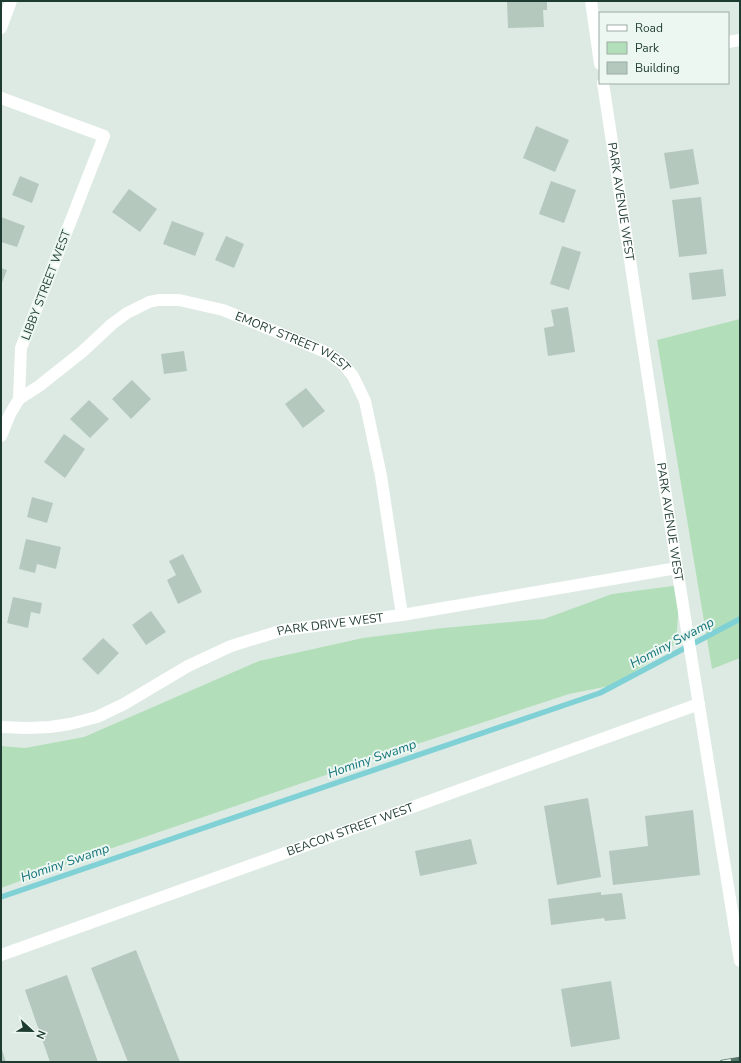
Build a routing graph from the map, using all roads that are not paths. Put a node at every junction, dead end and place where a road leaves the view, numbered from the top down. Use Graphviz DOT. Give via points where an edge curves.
graph roads {
  1 [pos="11,1"];
  2 [pos="591,1"];
  3 [pos="1,28"];
  4 [pos="740,40"];
  5 [pos="729,42"];
  6 [pos="599,57"];
  7 [pos="603,84"];
  8 [pos="1,98"];
  9 [pos="18,399"];
  10 [pos="5,412"];
  11 [pos="1,436"];
  12 [pos="677,568"];
  13 [pos="402,615"];
  14 [pos="699,704"];
  15 [pos="1,727"];
  16 [pos="1,955"];
  17 [pos="740,961"];
  1 -- 3 [label="street"];
  2 -- 6 [label="street"];
  4 -- 5 [label="street"];
  7 -- 12 [label="street, PARK AVENUE WEST"];
  8 -- 9 [label="street, LIBBY STREET WEST" via="104,136 21,348"];
  9 -- 10 [label="street, LIBBY STREET WEST"];
  9 -- 13 [label="street, EMORY STREET WEST" via="76,357 112,324 149,302 158,300 179,300 223,310 328,353 343,364 353,376 365,401 381,476"];
  10 -- 11 [label="street, LIBBY STREET WEST"];
  12 -- 13 [label="street, PARK DRIVE WEST"];
  12 -- 14 [label="street, PARK AVENUE WEST"];
  13 -- 15 [label="street, PARK DRIVE WEST" via="284,630 247,640 188,666 97,717 50,728"];
  14 -- 16 [label="street, BEACON STREET WEST"];
  14 -- 17 [label="street, PARK AVENUE WEST"];
}
